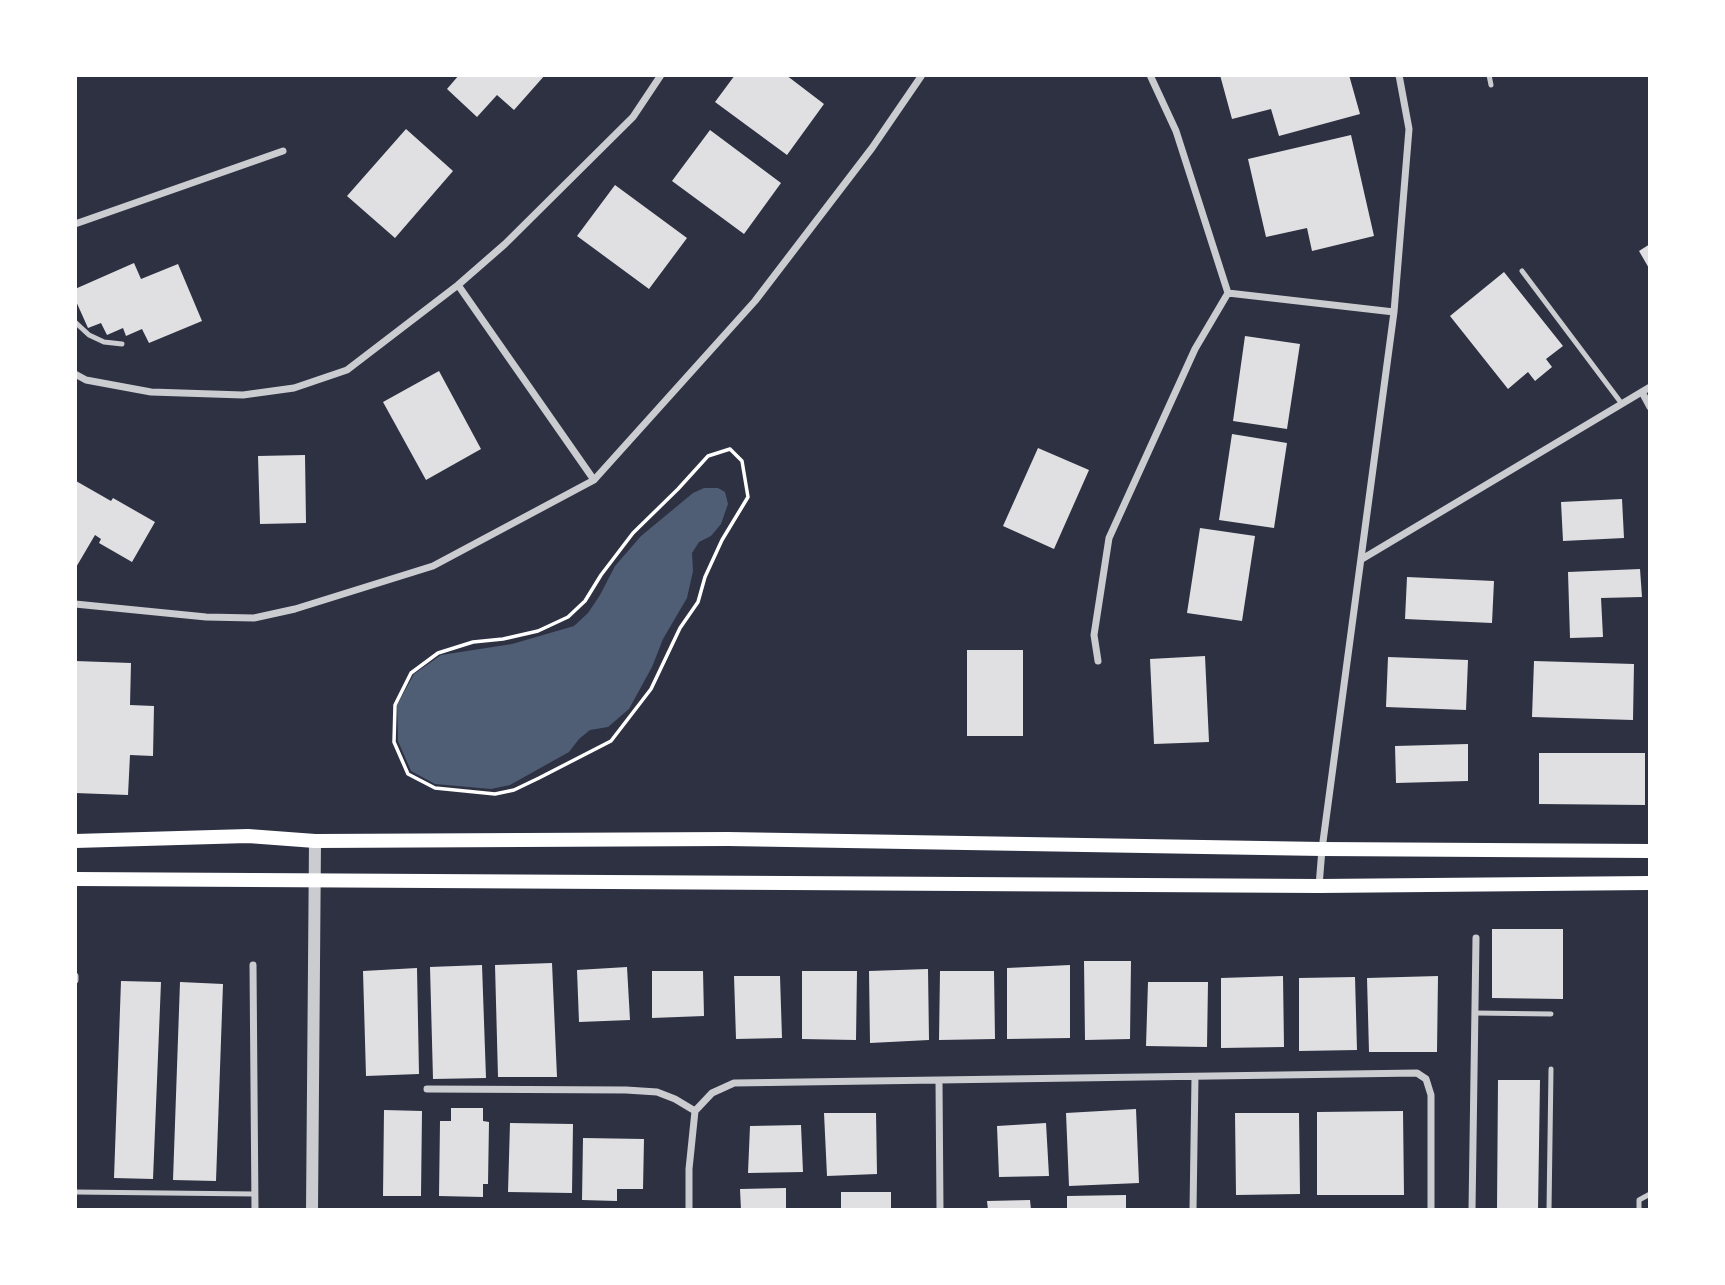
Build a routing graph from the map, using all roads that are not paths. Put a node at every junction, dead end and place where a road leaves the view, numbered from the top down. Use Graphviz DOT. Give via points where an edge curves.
graph roads {
  1 [pos="661,75"];
  2 [pos="922,75"];
  3 [pos="1150,75"];
  4 [pos="1399,75"];
  5 [pos="1489,75"];
  6 [pos="1491,85"];
  7 [pos="284,150"];
  8 [pos="75,223"];
  9 [pos="1522,271"];
  10 [pos="458,285"];
  11 [pos="1228,293"];
  12 [pos="1394,313"];
  13 [pos="75,322"];
  14 [pos="122,344"];
  15 [pos="75,374"];
  16 [pos="1650,387"];
  17 [pos="1642,392"];
  18 [pos="1622,404"];
  19 [pos="1650,407"];
  20 [pos="594,481"];
  21 [pos="1362,559"];
  22 [pos="75,604"];
  23 [pos="1098,661"];
  24 [pos="75,841"];
  25 [pos="315,841"];
  26 [pos="1322,849"];
  27 [pos="1650,850"];
  28 [pos="75,879"];
  29 [pos="315,880"];
  30 [pos="1650,883"];
  31 [pos="1319,886"];
  32 [pos="1476,938"];
  33 [pos="253,965"];
  34 [pos="1475,1013"];
  35 [pos="1551,1014"];
  36 [pos="1551,1069"];
  37 [pos="1195,1077"];
  38 [pos="939,1080"];
  39 [pos="427,1089"];
  40 [pos="695,1111"];
  41 [pos="75,1192"];
  42 [pos="255,1194"];
  43 [pos="1650,1194"];
  44 [pos="255,1210"];
  45 [pos="312,1210"];
  46 [pos="689,1210"];
  47 [pos="940,1210"];
  48 [pos="1193,1210"];
  49 [pos="1431,1210"];
  50 [pos="1472,1210"];
  51 [pos="1549,1210"];
  52 [pos="1639,1210"];
  1 -- 10 [label="street" via="633,117"];
  2 -- 20 [label="street" via="755,301"];
  3 -- 11 [label="street" via="1176,131"];
  4 -- 12 [label="street" via="1409,129"];
  5 -- 6 [label="lane"];
  7 -- 8 [label="street"];
  9 -- 18 [label="lane"];
  10 -- 15 [label="street" via="348,370 294,387 243,395 151,392"];
  10 -- 20 [label="street"];
  11 -- 12 [label="street"];
  11 -- 23 [label="street" via="1195,349 1109,538 1094,635"];
  12 -- 21 [label="street"];
  13 -- 14 [label="lane" via="89,335"];
  16 -- 17 [label="street"];
  17 -- 18 [label="street"];
  17 -- 19 [label="street"];
  18 -- 21 [label="street"];
  20 -- 22 [label="street" via="433,566 295,609 254,618 206,617"];
  21 -- 26 [label="street"];
  24 -- 25 [label="main road" via="248,836"];
  25 -- 26 [label="main road" via="728,839"];
  25 -- 29 [label="street"];
  26 -- 27 [label="main road"];
  26 -- 31 [label="street"];
  28 -- 29 [label="main road"];
  29 -- 31 [label="main road"];
  29 -- 45 [label="street"];
  30 -- 31 [label="main road"];
  32 -- 34 [label="street"];
  33 -- 42 [label="street"];
  34 -- 35 [label="lane"];
  34 -- 50 [label="street"];
  36 -- 51 [label="lane"];
  37 -- 38 [label="street"];
  37 -- 48 [label="street"];
  37 -- 49 [label="street" via="1417,1073 1426,1079 1432,1095"];
  38 -- 40 [label="street" via="734,1083 712,1093"];
  38 -- 47 [label="street"];
  39 -- 40 [label="street" via="657,1092"];
  40 -- 46 [label="street"];
  41 -- 42 [label="lane"];
  42 -- 44 [label="street"];
  43 -- 52 [label="lane" via="1639,1200"];
}
